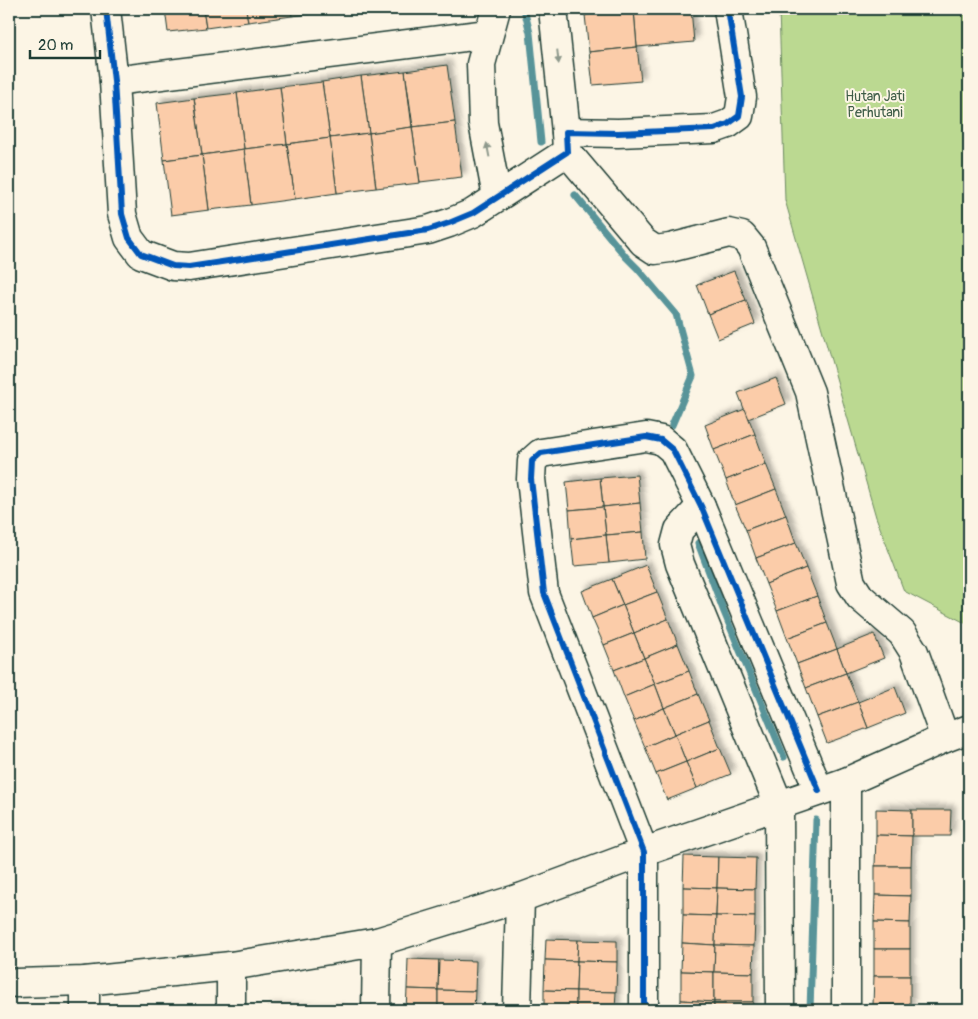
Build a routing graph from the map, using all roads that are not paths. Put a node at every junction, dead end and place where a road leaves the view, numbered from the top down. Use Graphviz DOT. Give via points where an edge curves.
graph roads {
  1 [pos="106,9"];
  2 [pos="496,9"];
  3 [pos="553,9"];
  4 [pos="728,9"];
  5 [pos="488,34"];
  6 [pos="114,81"];
  7 [pos="566,142"];
  8 [pos="497,198"];
  9 [pos="701,506"];
  10 [pos="957,734"];
  11 [pos="846,782"];
  12 [pos="819,791"];
  13 [pos="779,805"];
  14 [pos="644,852"];
  15 [pos="520,898"];
  16 [pos="377,942"];
  17 [pos="231,966"];
  18 [pos="85,981"];
  19 [pos="9,982"];
  20 [pos="85,1010"];
  21 [pos="231,1010"];
  22 [pos="376,1010"];
  23 [pos="517,1010"];
  24 [pos="644,1010"];
  25 [pos="780,1010"];
  26 [pos="846,1010"];
  1 -- 6 [label="street"];
  2 -- 5 [label="street"];
  3 -- 7 [label="street, one-way"];
  4 -- 7 [label="street" via="742,97 739,116 714,129 627,133"];
  5 -- 6 [label="street"];
  8 -- 5 [label="street, one-way" via="483,123 481,64"];
  6 -- 8 [label="street" via="122,214 129,238 141,254 173,266 188,267 428,230 473,213"];
  7 -- 8 [label="street"];
  7 -- 10 [label="street" via="643,242 654,250 729,233 742,236 751,247 810,392 851,583 860,597 902,633"];
  9 -- 12 [label="street"];
  9 -- 13 [label="street" via="679,530 675,545"];
  9 -- 14 [label="street" via="673,450 661,440 646,437 541,453 532,461 531,479 544,594"];
  10 -- 11 [label="street"];
  11 -- 12 [label="street"];
  11 -- 26 [label="street"];
  12 -- 13 [label="street"];
  13 -- 14 [label="street"];
  13 -- 25 [label="street"];
  14 -- 15 [label="street"];
  14 -- 24 [label="street"];
  15 -- 16 [label="street"];
  15 -- 23 [label="street"];
  16 -- 17 [label="street"];
  16 -- 22 [label="street"];
  17 -- 18 [label="street"];
  17 -- 21 [label="street"];
  18 -- 19 [label="street"];
  18 -- 20 [label="street"];
}
